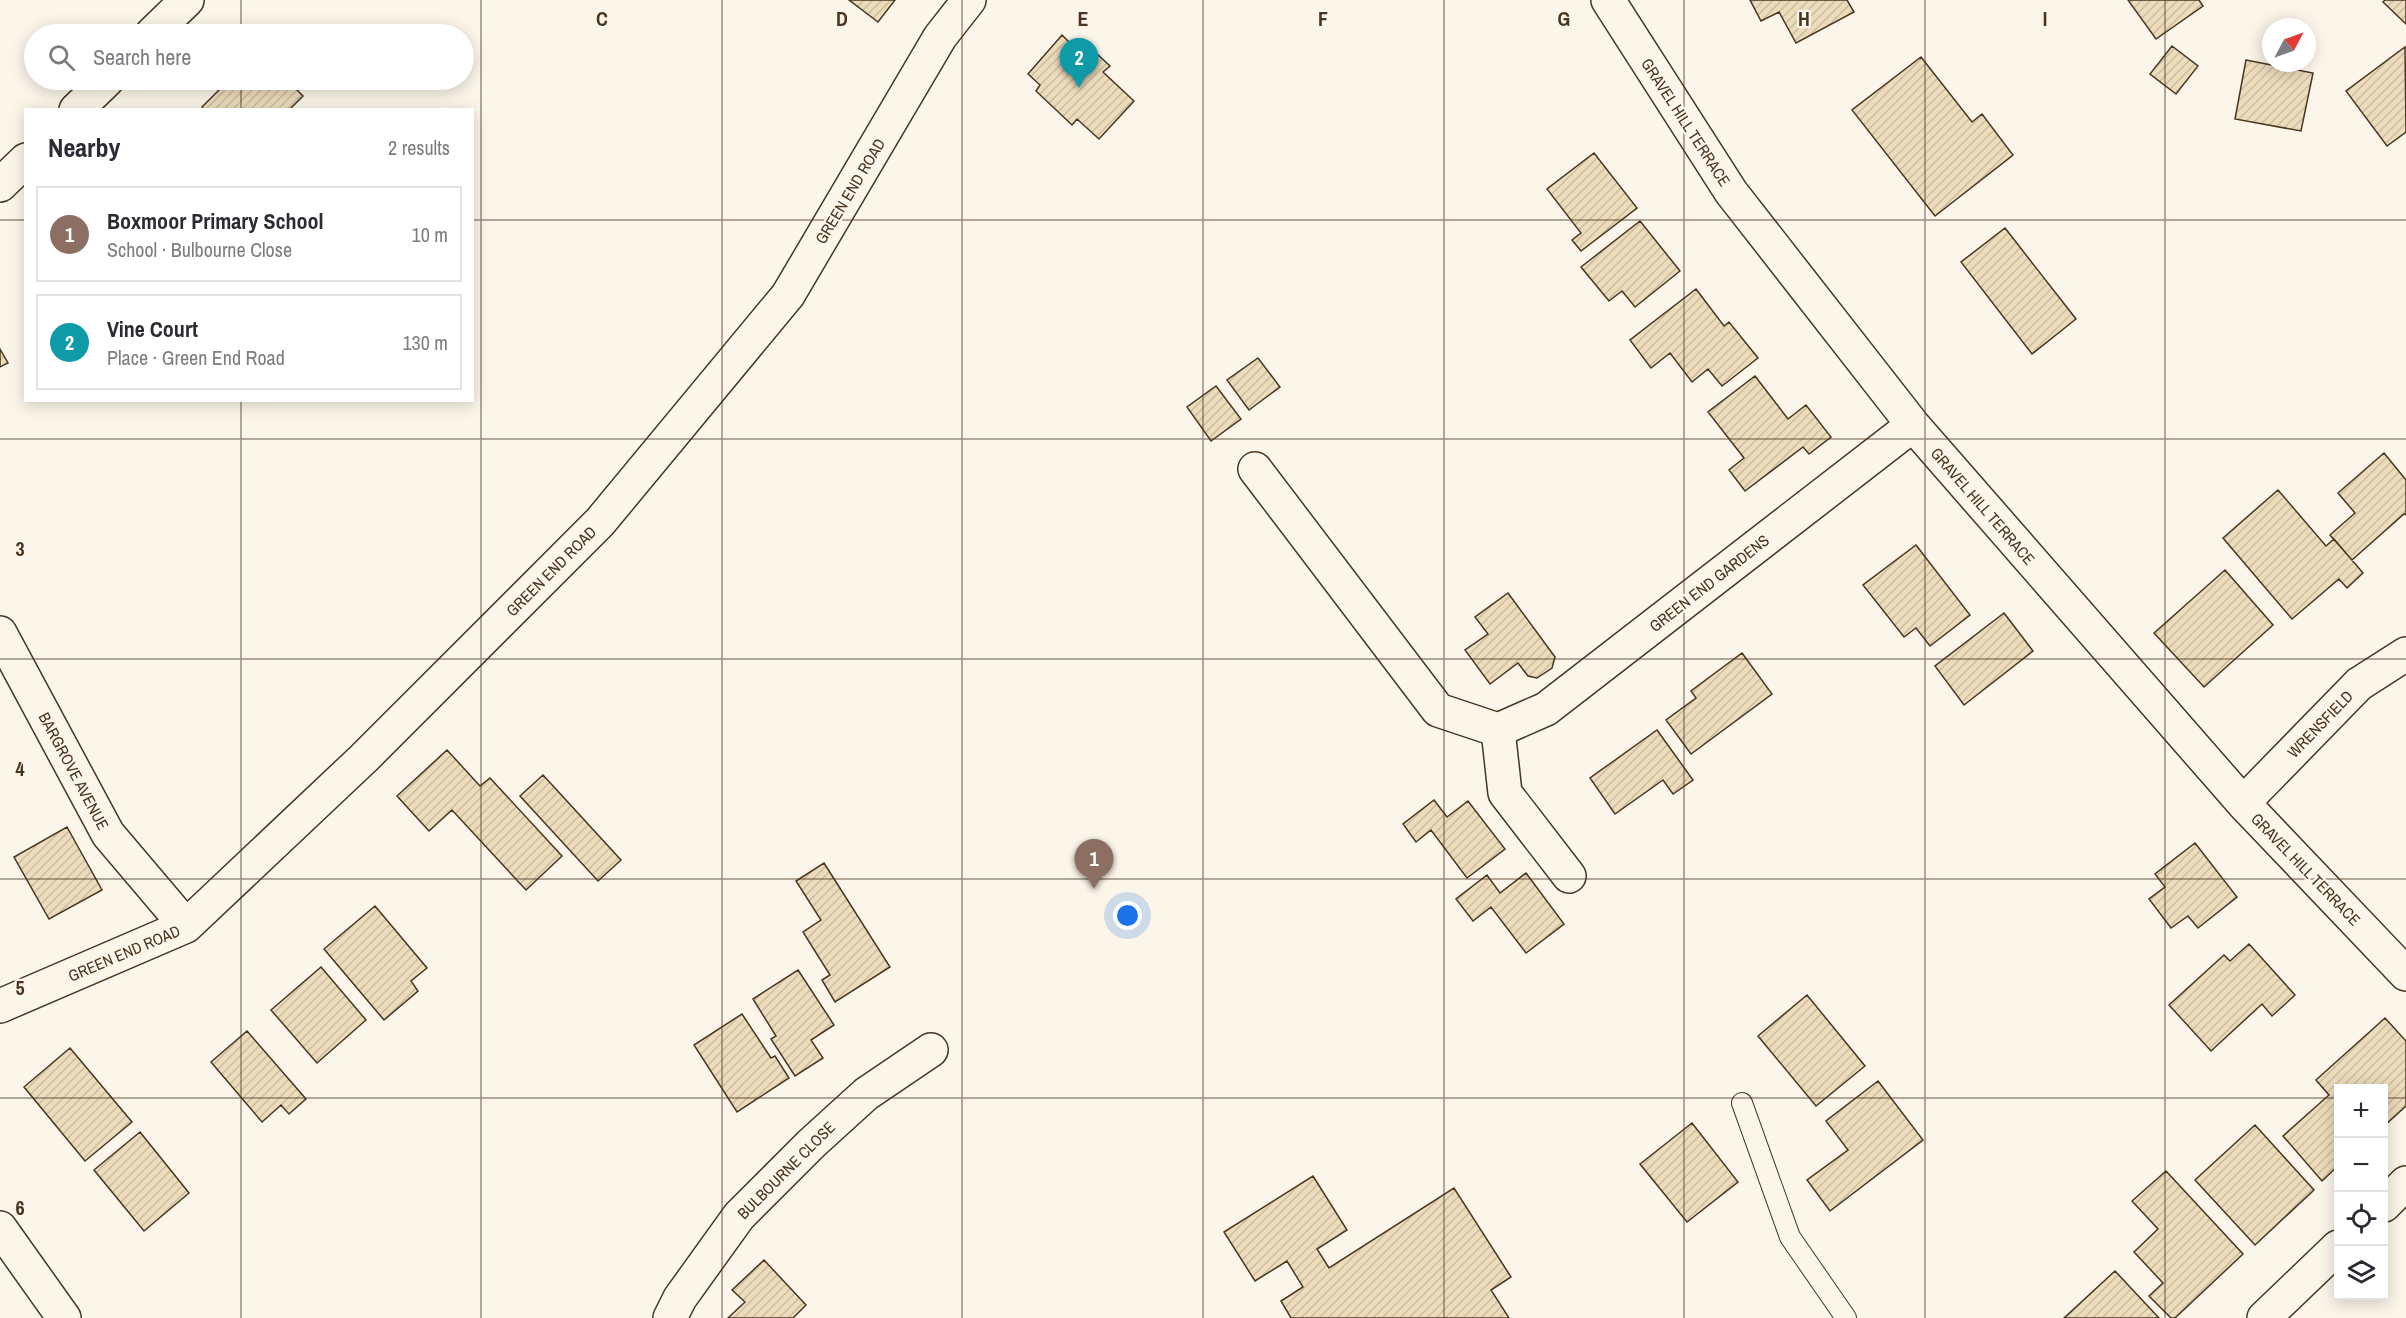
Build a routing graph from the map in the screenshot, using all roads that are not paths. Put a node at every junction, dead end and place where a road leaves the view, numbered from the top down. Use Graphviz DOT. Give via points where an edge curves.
graph roads {
  1 [pos="187,0"];
  2 [pos="969,0"];
  3 [pos="1608,0"];
  4 [pos="162,24"];
  5 [pos="97,90"];
  6 [pos="78,108"];
  7 [pos="24,162"];
  8 [pos="0,185"];
  9 [pos="1913,425"];
  10 [pos="1255,469"];
  11 [pos="0,633"];
  12 [pos="2406,654"];
  13 [pos="1498,730"];
  14 [pos="2243,803"];
  15 [pos="1569,876"];
  16 [pos="186,926"];
  17 [pos="2406,974"];
  18 [pos="0,1006"];
  19 [pos="932,1050"];
  20 [pos="1743,1103"];
  21 [pos="2406,1183"];
  22 [pos="2388,1200"];
  23 [pos="0,1228"];
  24 [pos="2334,1251"];
  25 [pos="64,1318"];
  26 [pos="670,1318"];
  27 [pos="1846,1318"];
  28 [pos="2264,1318"];
  1 -- 4 [label="street"];
  2 -- 16 [label="street, GREEN END ROAD" via="940,38 788,295 600,522 364,758"];
  3 -- 9 [label="street, GRAVEL HILL TERRACE" via="1731,192"];
  5 -- 6 [label="street"];
  7 -- 8 [label="street"];
  9 -- 13 [label="street, GREEN END GARDENS" via="1546,709"];
  9 -- 14 [label="street, GRAVEL HILL TERRACE"];
  10 -- 13 [label="street" via="1438,710"];
  11 -- 16 [label="street, BARGROVE AVENUE" via="108,834"];
  12 -- 14 [label="street, WRENSFIELD" via="2359,684"];
  13 -- 15 [label="street" via="1504,793"];
  14 -- 17 [label="street, GRAVEL HILL TERRACE"];
  16 -- 18 [label="street, GREEN END ROAD"];
  19 -- 26 [label="street, BULBOURNE CLOSE" via="866,1094 739,1216"];
  20 -- 27 [label="lane" via="1790,1237"];
  21 -- 22 [label="street"];
  23 -- 25 [label="street"];
  24 -- 28 [label="street"];
}
